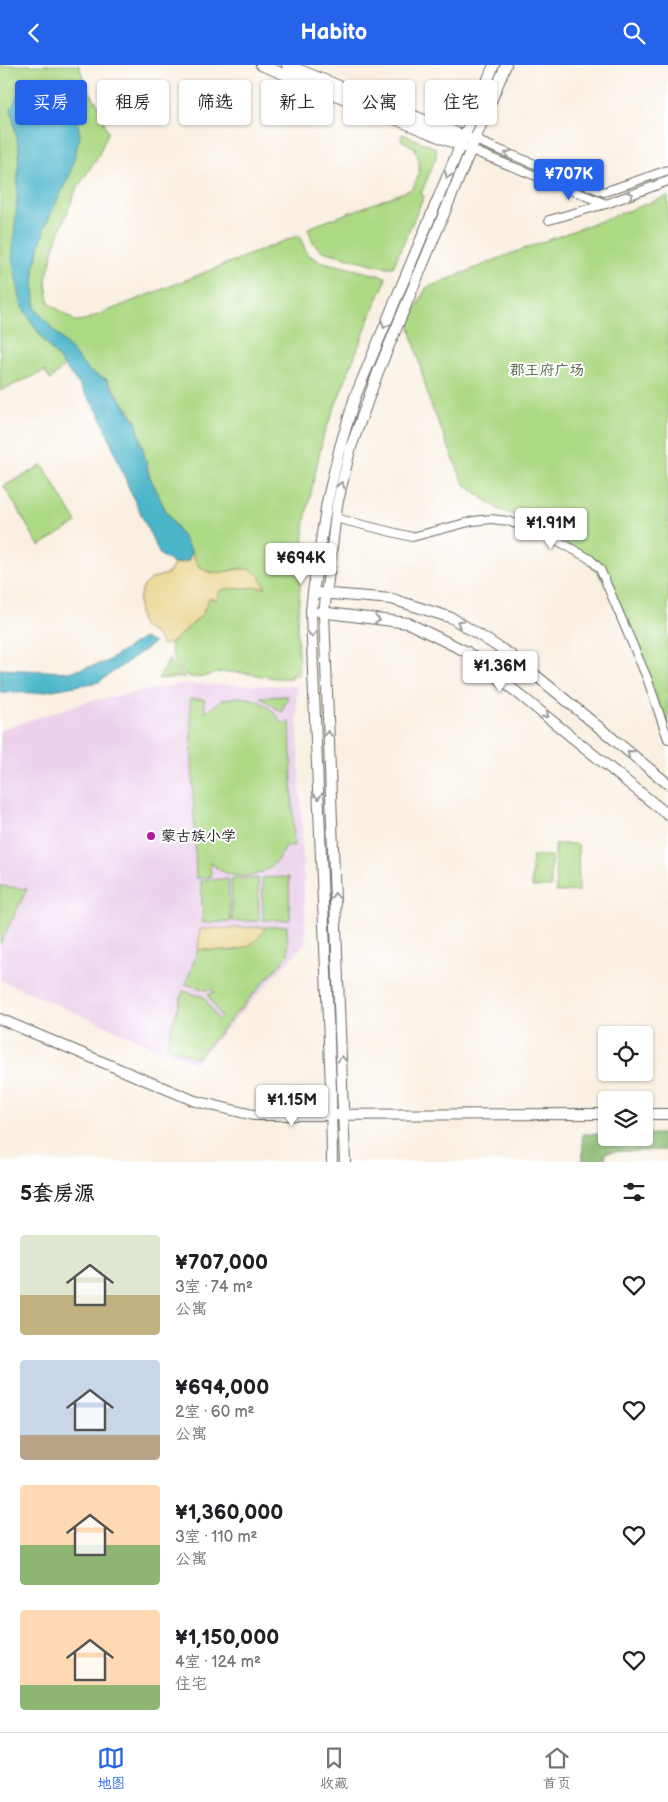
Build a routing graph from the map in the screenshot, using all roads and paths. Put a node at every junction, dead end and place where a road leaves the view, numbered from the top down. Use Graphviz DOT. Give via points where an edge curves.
graph roads {
  1 [pos="261,65"];
  2 [pos="287,65"];
  3 [pos="494,65"];
  4 [pos="506,65"];
  5 [pos="462,141"];
  6 [pos="473,145"];
  7 [pos="668,170"];
  8 [pos="668,181"];
  9 [pos="606,204"];
  10 [pos="549,219"];
  11 [pos="335,518"];
  12 [pos="313,592"];
  13 [pos="326,593"];
  14 [pos="311,611"];
  15 [pos="324,613"];
  16 [pos="668,739"];
  17 [pos="668,784"];
  18 [pos="668,815"];
  19 [pos="0,1019"];
  20 [pos="598,1114"];
  21 [pos="653,1114"];
  22 [pos="668,1114"];
  23 [pos="331,1115"];
  24 [pos="344,1115"];
  25 [pos="332,1162"];
  26 [pos="345,1162"];
  1 -- 5 [label="street"];
  2 -- 5 [label="street"];
  3 -- 5 [label="street"];
  4 -- 6 [label="street"];
  5 -- 6 [label="street"];
  5 -- 12 [label="street, one-way" via="356,397 327,502"];
  7 -- 6 [label="street, one-way" via="604,192"];
  6 -- 9 [label="street"];
  11 -- 6 [label="street, one-way" via="350,449 378,372"];
  9 -- 8 [label="street, one-way"];
  9 -- 10 [label="street"];
  11 -- 13 [label="street"];
  11 -- 16 [label="street" via="412,537 473,521 508,521 551,537 590,559 600,569 608,585 647,678"];
  12 -- 13 [label="street"];
  12 -- 14 [label="street"];
  13 -- 15 [label="street"];
  17 -- 13 [label="street, one-way" via="511,655 452,618 392,599"];
  14 -- 15 [label="street"];
  14 -- 23 [label="street, one-way"];
  15 -- 18 [label="street, one-way" via="408,623 467,652"];
  24 -- 15 [label="street, one-way"];
  19 -- 23 [label="street" via="195,1101 253,1115"];
  20 -- 24 [label="street"];
  21 -- 22 [label="street"];
  23 -- 24 [label="street"];
  23 -- 25 [label="street"];
  24 -- 26 [label="street"];
}
